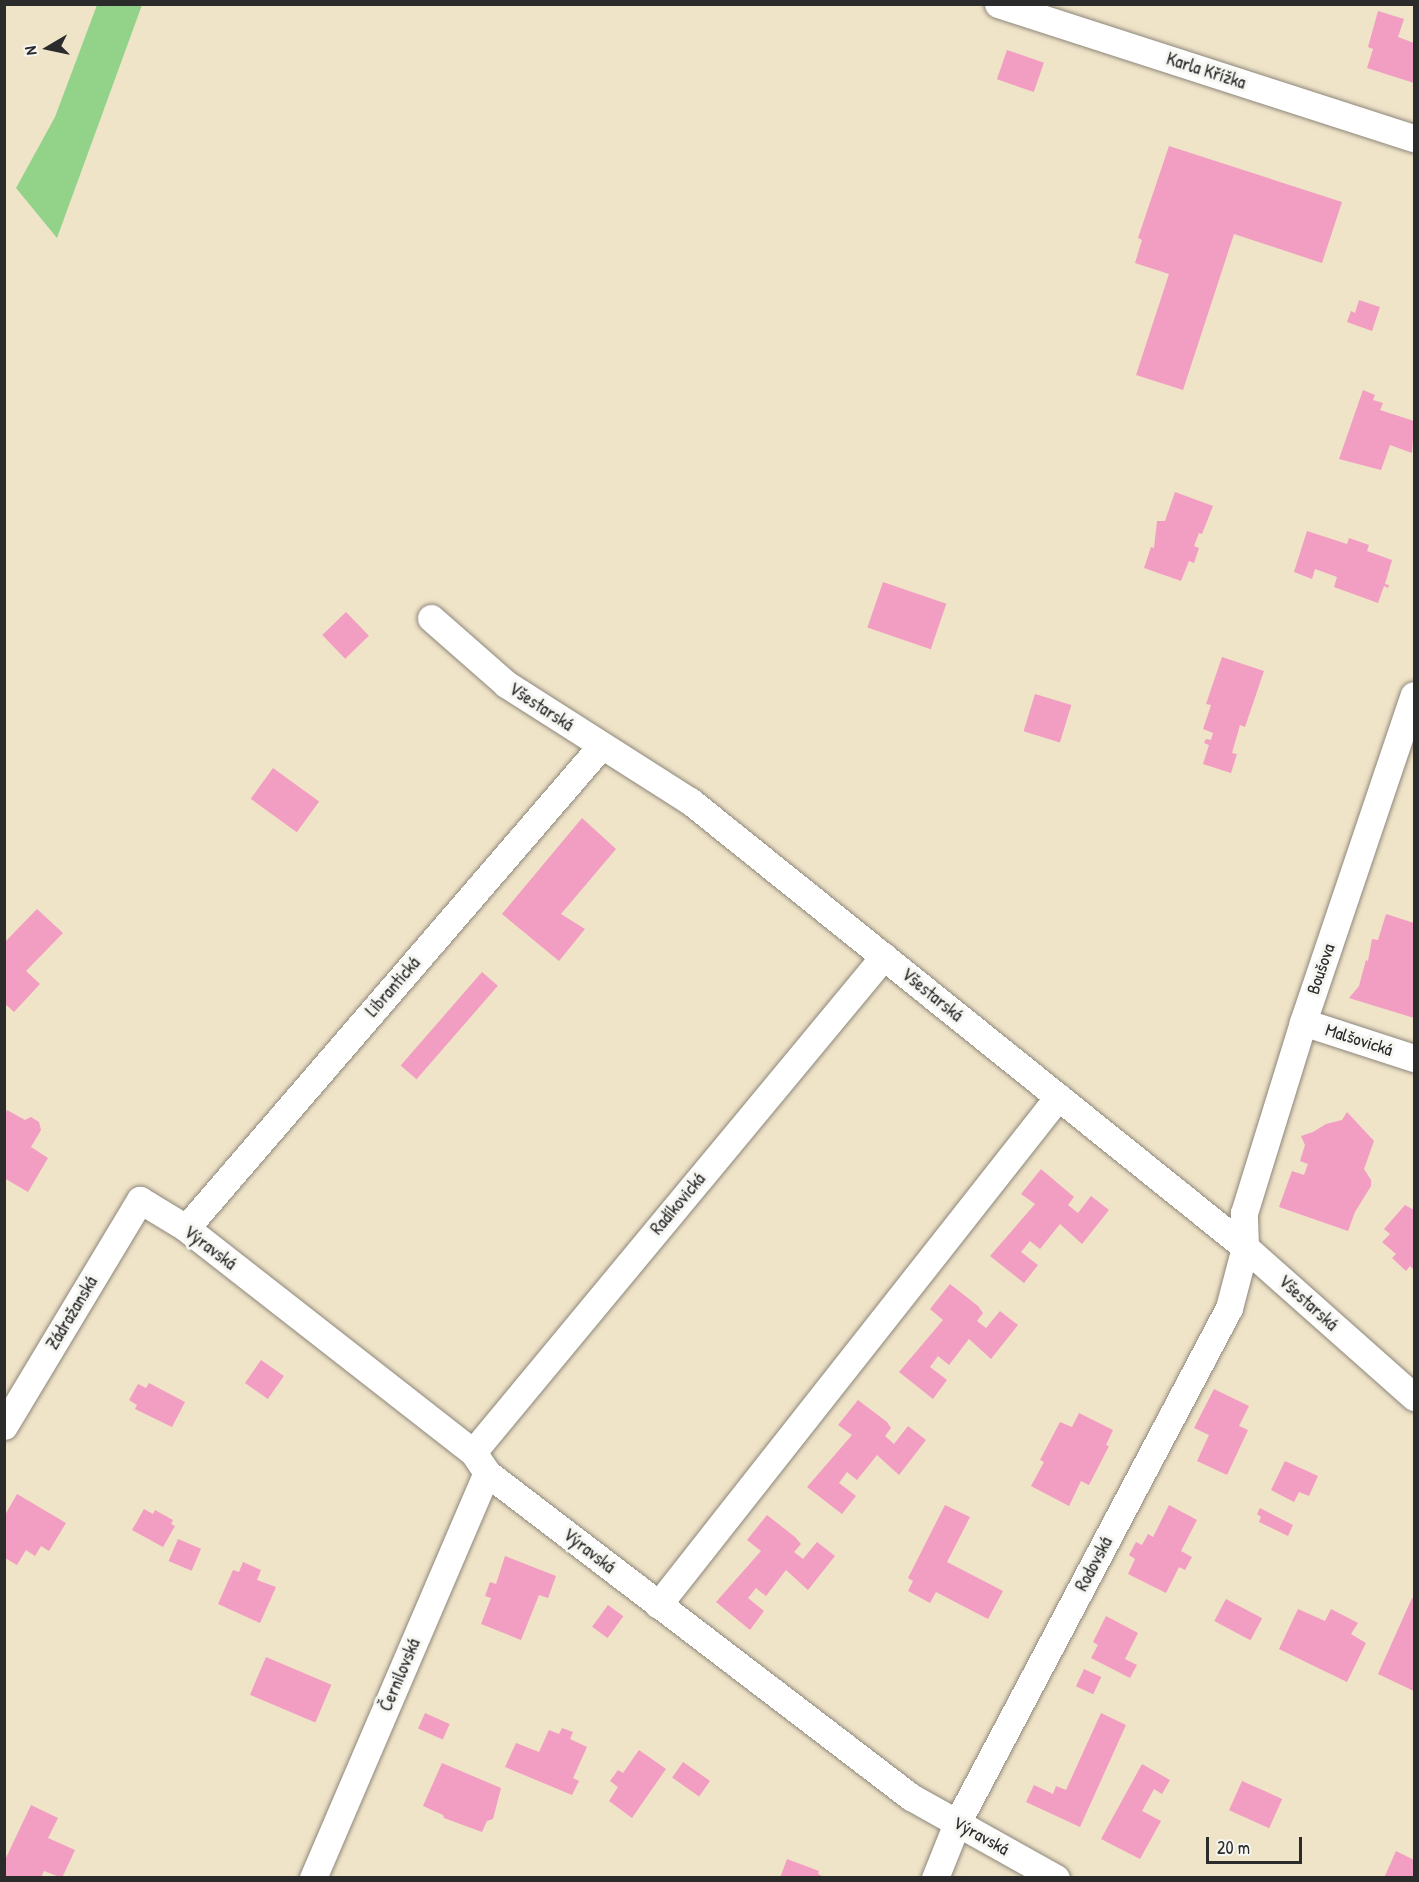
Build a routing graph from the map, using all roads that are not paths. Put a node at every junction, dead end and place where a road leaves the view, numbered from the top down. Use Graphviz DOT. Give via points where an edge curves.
graph roads {
  1 [pos="998,4"];
  2 [pos="1414,138"];
  3 [pos="431,618"];
  4 [pos="1414,694"];
  5 [pos="601,746"];
  6 [pos="884,956"];
  7 [pos="1304,1022"];
  8 [pos="1414,1058"];
  9 [pos="1058,1097"];
  10 [pos="140,1200"];
  11 [pos="186,1228"];
  12 [pos="1245,1247"];
  13 [pos="1414,1397"];
  14 [pos="4,1426"];
  15 [pos="480,1462"];
  16 [pos="658,1605"];
  17 [pos="957,1823"];
  18 [pos="313,1878"];
  19 [pos="935,1878"];
  20 [pos="1056,1878"];
  1 -- 2 [label="street, Karla Křížka"];
  3 -- 5 [label="street, Všestarská" via="506,684"];
  4 -- 7 [label="street, Boušova"];
  5 -- 6 [label="street, Všestarská" via="690,801"];
  5 -- 11 [label="street, Librantická"];
  6 -- 9 [label="street, Všestarská"];
  6 -- 15 [label="street, Radíkovická"];
  7 -- 8 [label="street, Malšovická"];
  7 -- 12 [label="street, Boušova" via="1244,1213"];
  9 -- 12 [label="street, Všestarská"];
  9 -- 16 [label="street"];
  10 -- 11 [label="street, Výravská"];
  10 -- 14 [label="street, Zádražanská"];
  11 -- 15 [label="street, Výravská"];
  12 -- 13 [label="street, Všestarská"];
  12 -- 17 [label="street, Rodovská" via="1229,1308"];
  15 -- 16 [label="street, Výravská"];
  15 -- 18 [label="street, Černilovská"];
  16 -- 17 [label="street, Výravská" via="911,1797"];
  17 -- 19 [label="street, Rodovská"];
  17 -- 20 [label="street, Výravská"];
}
